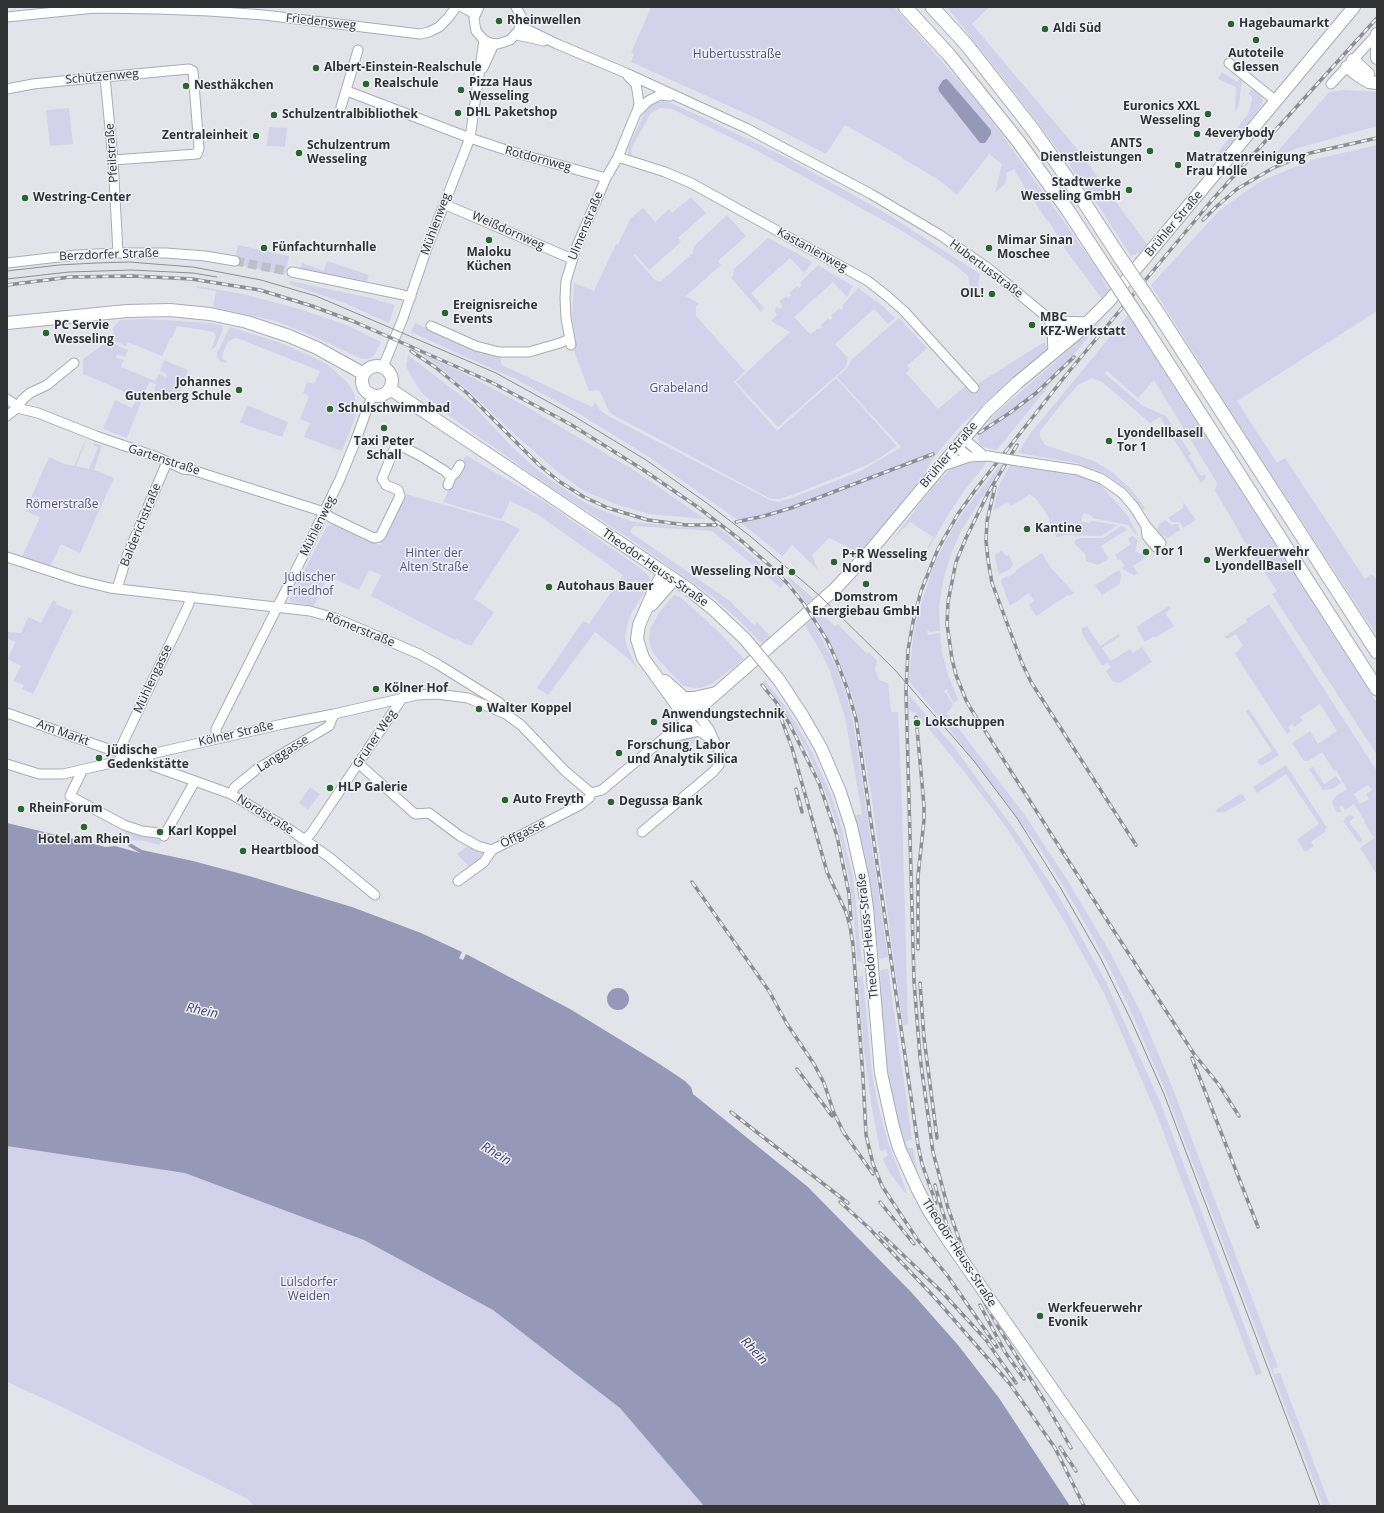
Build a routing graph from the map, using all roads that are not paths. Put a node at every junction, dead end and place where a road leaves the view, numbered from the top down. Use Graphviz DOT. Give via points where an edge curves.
graph roads {
  1 [pos="456,7"];
  2 [pos="462,7"];
  3 [pos="516,7"];
  4 [pos="905,7"];
  5 [pos="932,7"];
  6 [pos="1354,7"];
  7 [pos="101,8"];
  8 [pos="478,9"];
  9 [pos="233,10"];
  10 [pos="7,17"];
  11 [pos="519,30"];
  12 [pos="1377,34"];
  13 [pos="484,40"];
  14 [pos="494,44"];
  15 [pos="358,50"];
  16 [pos="1377,58"];
  17 [pos="1229,63"];
  18 [pos="1350,63"];
  19 [pos="626,74"];
  20 [pos="105,77"];
  21 [pos="479,79"];
  22 [pos="1377,82"];
  23 [pos="1331,84"];
  24 [pos="7,89"];
  25 [pos="347,92"];
  26 [pos="673,96"];
  27 [pos="1276,101"];
  28 [pos="341,108"];
  29 [pos="636,113"];
  30 [pos="470,138"];
  31 [pos="618,157"];
  32 [pos="113,160"];
  33 [pos="606,178"];
  34 [pos="444,204"];
  35 [pos="118,253"];
  36 [pos="572,259"];
  37 [pos="234,260"];
  38 [pos="7,263"];
  39 [pos="292,272"];
  40 [pos="411,298"];
  41 [pos="1052,322"];
  42 [pos="1088,322"];
  43 [pos="7,323"];
  44 [pos="431,326"];
  45 [pos="1069,340"];
  46 [pos="1053,353"];
  47 [pos="74,363"];
  48 [pos="383,367"];
  49 [pos="364,374"];
  50 [pos="974,388"];
  51 [pos="390,390"];
  52 [pos="372,396"];
  53 [pos="7,399"];
  54 [pos="18,407"];
  55 [pos="7,416"];
  56 [pos="960,442"];
  57 [pos="986,456"];
  58 [pos="969,457"];
  59 [pos="167,462"];
  60 [pos="460,465"];
  61 [pos="938,468"];
  62 [pos="324,513"];
  63 [pos="1158,545"];
  64 [pos="7,557"];
  65 [pos="669,576"];
  66 [pos="117,589"];
  67 [pos="191,597"];
  68 [pos="278,607"];
  69 [pos="1377,652"];
  70 [pos="648,665"];
  71 [pos="469,683"];
  72 [pos="1377,689"];
  73 [pos="718,692"];
  74 [pos="403,697"];
  75 [pos="468,698"];
  76 [pos="684,698"];
  77 [pos="7,713"];
  78 [pos="334,714"];
  79 [pos="506,714"];
  80 [pos="691,715"];
  81 [pos="699,731"];
  82 [pos="665,738"];
  83 [pos="216,739"];
  84 [pos="714,741"];
  85 [pos="119,751"];
  86 [pos="145,756"];
  87 [pos="122,761"];
  88 [pos="358,763"];
  89 [pos="7,764"];
  90 [pos="82,771"];
  91 [pos="195,781"];
  92 [pos="591,792"];
  93 [pos="231,794"];
  94 [pos="642,832"];
  95 [pos="305,840"];
  96 [pos="492,850"];
  97 [pos="458,881"];
  98 [pos="375,895"];
  99 [pos="1134,1506"];
  1 -- 9 [label="street, Friedensweg" via="439,27 420,34"];
  2 -- 8 [label="street"];
  3 -- 11 [label="street" via="521,16"];
  4 -- 72 [label="highway, bridge" via="960,68 1018,141 1067,209"];
  5 -- 69 [label="highway, bridge" via="966,44 1082,199"];
  6 -- 27 [label="main road, Brühler Straße"];
  7 -- 9 [label="street, Friedensweg"];
  7 -- 10 [label="street, Friedensweg"];
  8 -- 13 [label="street" via="474,23 476,31"];
  11 -- 14 [label="street" via="506,43"];
  11 -- 19 [label="street, Hubertusstraße"];
  12 -- 16 [label="main road"];
  12 -- 18 [label="street"];
  13 -- 14 [label="street"];
  13 -- 21 [label="street, Mühlenweg"];
  14 -- 21 [label="street, Mühlenweg"];
  15 -- 25 [label="street"];
  17 -- 27 [label="street"];
  18 -- 22 [label="main road"];
  18 -- 23 [label="street"];
  19 -- 26 [label="street, Hubertusstraße"];
  19 -- 29 [label="street, Ulmenstraße" via="636,84 639,103"];
  20 -- 24 [label="street, Schützenweg" via="39,83"];
  20 -- 32 [label="street, Pfeilstraße"];
  20 -- 32 [label="street, Schützenweg" via="189,69 194,75 199,148 197,154"];
  21 -- 30 [label="street, Mühlenweg"];
  25 -- 28 [label="street"];
  25 -- 30 [label="street, Rotdornweg"];
  26 -- 29 [label="street, Ulmenstraße" via="660,95 648,101"];
  26 -- 41 [label="street, Hubertusstraße" via="748,129 878,198 940,235 988,268"];
  27 -- 42 [label="main road, Brühler Straße" via="1114,295"];
  29 -- 31 [label="street, Ulmenstraße"];
  30 -- 33 [label="street, Rotdornweg"];
  30 -- 34 [label="street, Mühlenweg"];
  31 -- 33 [label="street, Ulmenstraße"];
  31 -- 50 [label="street, Kastanienweg" via="691,183 868,282 904,311"];
  32 -- 35 [label="street, Pfeilstraße"];
  33 -- 36 [label="street, Ulmenstraße"];
  34 -- 36 [label="street, Weißdornweg"];
  34 -- 40 [label="street, Mühlenweg"];
  35 -- 37 [label="street, Berzdorfer Straße" via="166,253"];
  35 -- 38 [label="street, Berzdorfer Straße"];
  36 -- 44 [label="street, Ulmenstraße" via="566,281 565,298 570,342 529,352 499,352 476,346"];
  39 -- 40 [label="street"];
  40 -- 48 [label="street, Mühlenweg"];
  41 -- 42 [label="street"];
  41 -- 45 [label="street, Hubertusstraße"];
  41 -- 46 [label="street"];
  42 -- 45 [label="main road, Brühler Straße"];
  43 -- 49 [label="main road" via="126,311 170,310 210,314 247,322 289,336"];
  45 -- 46 [label="main road, Brühler Straße"];
  46 -- 56 [label="main road, Brühler Straße" via="987,411"];
  47 -- 54 [label="street" via="46,385 30,393"];
  48 -- 49 [label="main road" via="372,367"];
  48 -- 51 [label="main road" via="391,377"];
  49 -- 52 [label="main road" via="362,387"];
  51 -- 52 [label="main road" via="382,396"];
  51 -- 65 [label="main road, Theodor-Heuss-Straße"];
  52 -- 62 [label="street, Mühlenweg"];
  53 -- 54 [label="street, Gartenstraße"];
  54 -- 55 [label="street"];
  54 -- 59 [label="street, Gartenstraße"];
  56 -- 57 [label="street"];
  56 -- 58 [label="street"];
  56 -- 61 [label="main road, Brühler Straße"];
  57 -- 58 [label="street"];
  57 -- 63 [label="street, bridge" via="1078,470 1102,479 1122,493 1134,507"];
  58 -- 61 [label="street"];
  59 -- 62 [label="street, Gartenstraße"];
  59 -- 66 [label="street, Balderichstraße" via="127,556"];
  60 -- 62 [label="street, Gartenstraße" via="449,481 444,471 419,455 401,446 395,447 382,479 386,485 398,490 400,496 379,537 374,538"];
  61 -- 73 [label="main road, Brühler Straße" via="841,583"];
  62 -- 68 [label="street, Mühlenweg"];
  64 -- 66 [label="street, Römerstraße" via="78,580"];
  65 -- 70 [label="main road" via="664,592 644,613 639,625 637,639"];
  65 -- 99 [label="main road, Theodor-Heuss-Straße, bridge" via="712,608 745,640 779,680 821,748 851,826 863,880 881,1073 899,1148 929,1211 948,1240"];
  66 -- 67 [label="street, Römerstraße"];
  67 -- 68 [label="street, Römerstraße"];
  67 -- 85 [label="street, Mühlengasse"];
  68 -- 71 [label="street, Römerstraße" via="310,611 335,618 419,654"];
  68 -- 83 [label="street, Mühlenweg" via="216,729"];
  70 -- 76 [label="main road"];
  70 -- 80 [label="main road"];
  71 -- 75 [label="street"];
  71 -- 79 [label="street, Römerstraße" via="500,703"];
  73 -- 76 [label="main road"];
  73 -- 80 [label="main road, Brühler Straße"];
  74 -- 75 [label="street, Kölner Straße" via="438,694"];
  74 -- 78 [label="street, Kölner Straße"];
  74 -- 88 [label="street, Grüner Weg"];
  75 -- 79 [label="street, Kölner Straße"];
  76 -- 80 [label="main road"];
  77 -- 85 [label="street, Am Markt"];
  78 -- 83 [label="street, Kölner Straße"];
  78 -- 93 [label="street, Langgasse" via="329,726 257,770 235,787"];
  79 -- 92 [label="street, Kölner Straße" via="521,725 565,771"];
  80 -- 81 [label="street"];
  80 -- 82 [label="street, Brühler Straße"];
  80 -- 84 [label="street" via="709,729"];
  81 -- 82 [label="street"];
  81 -- 84 [label="street"];
  82 -- 92 [label="street, Brühler Straße" via="602,790"];
  83 -- 86 [label="street, Kölner Straße"];
  84 -- 94 [label="street" via="721,756 717,768"];
  85 -- 87 [label="street"];
  86 -- 87 [label="street, Kölner Straße"];
  86 -- 91 [label="street, Nordstraße" via="153,766"];
  87 -- 90 [label="street, Kölner Straße"];
  88 -- 95 [label="street, Grüner Weg"];
  88 -- 96 [label="street" via="415,814 428,813 460,836"];
  89 -- 90 [label="street, Kölner Straße" via="45,775"];
  90 -- 91 [label="street" via="70,796 124,825 165,835"];
  91 -- 93 [label="street, Nordstraße"];
  92 -- 96 [label="street, Öffgasse" via="589,798 580,805"];
  93 -- 95 [label="street, Nordstraße"];
  95 -- 98 [label="street, Nordstraße"];
  96 -- 97 [label="street, Öffgasse" via="484,862"];
}
